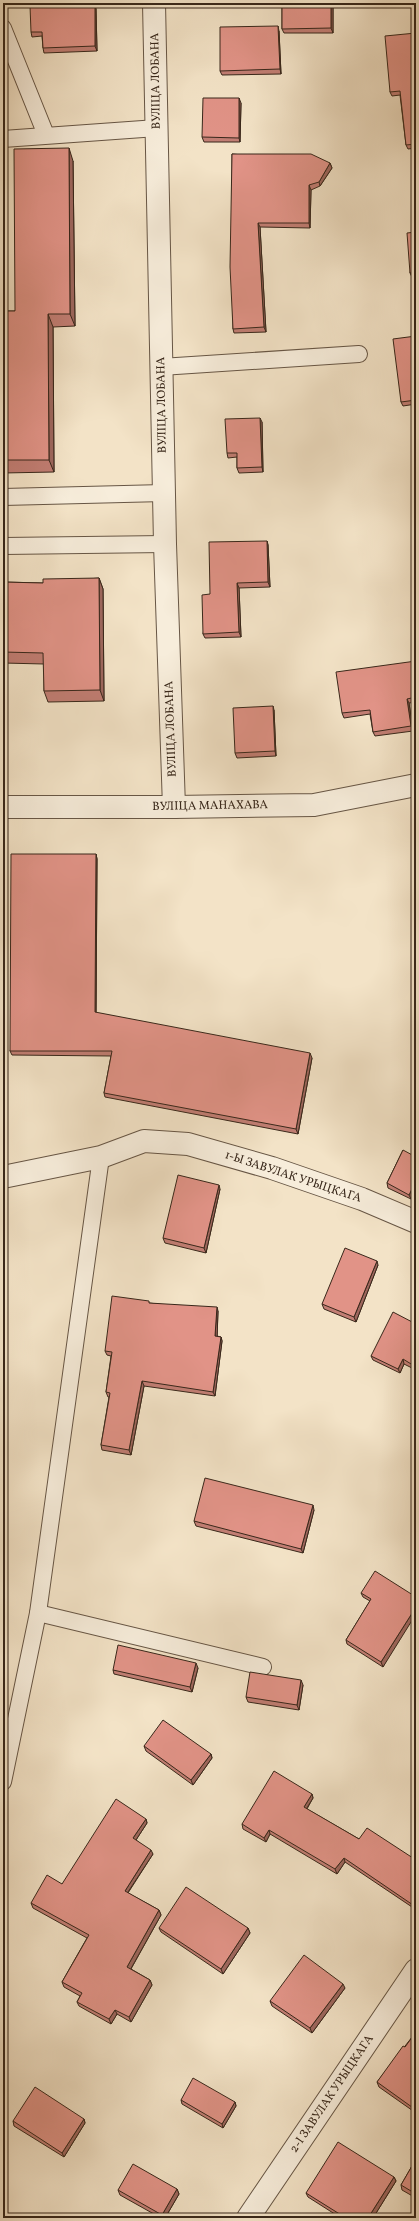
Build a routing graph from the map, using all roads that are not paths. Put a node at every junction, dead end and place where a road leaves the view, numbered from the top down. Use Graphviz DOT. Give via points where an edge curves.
graph roads {
  1 [pos="154,3"];
  2 [pos="3,28"];
  3 [pos="157,128"];
  4 [pos="46,135"];
  5 [pos="3,139"];
  6 [pos="359,354"];
  7 [pos="161,367"];
  8 [pos="164,493"];
  9 [pos="3,497"];
  10 [pos="165,544"];
  11 [pos="3,546"];
  12 [pos="416,785"];
  13 [pos="3,807"];
  14 [pos="174,807"];
  15 [pos="101,1157"];
  16 [pos="3,1177"];
  17 [pos="416,1222"];
  18 [pos="38,1613"];
  19 [pos="263,1667"];
  20 [pos="3,1782"];
  21 [pos="416,1970"];
  22 [pos="248,2218"];
  1 -- 3 [label="street, ВУЛІЦА ЛОБАНА"];
  2 -- 4 [label="lane"];
  3 -- 4 [label="lane"];
  3 -- 7 [label="street, ВУЛІЦА ЛОБАНА"];
  4 -- 5 [label="lane"];
  6 -- 7 [label="lane"];
  7 -- 8 [label="street, ВУЛІЦА ЛОБАНА"];
  8 -- 9 [label="lane"];
  8 -- 10 [label="street, ВУЛІЦА ЛОБАНА"];
  10 -- 11 [label="lane"];
  10 -- 14 [label="street, ВУЛІЦА ЛОБАНА"];
  12 -- 14 [label="street, ВУЛІЦА МАНАХАВА" via="314,805"];
  13 -- 14 [label="street, ВУЛІЦА МАНАХАВА"];
  15 -- 16 [label="street, 1-Ы ЗАВУЛАК УРЫЦКАГА"];
  15 -- 17 [label="street, 1-Ы ЗАВУЛАК УРЫЦКАГА" via="144,1141 188,1144 272,1168 362,1199"];
  15 -- 18 [label="lane"];
  18 -- 19 [label="lane"];
  18 -- 20 [label="lane"];
  21 -- 22 [label="street, 2-І ЗАВУЛАК УРЫЦКАГА"];
}
